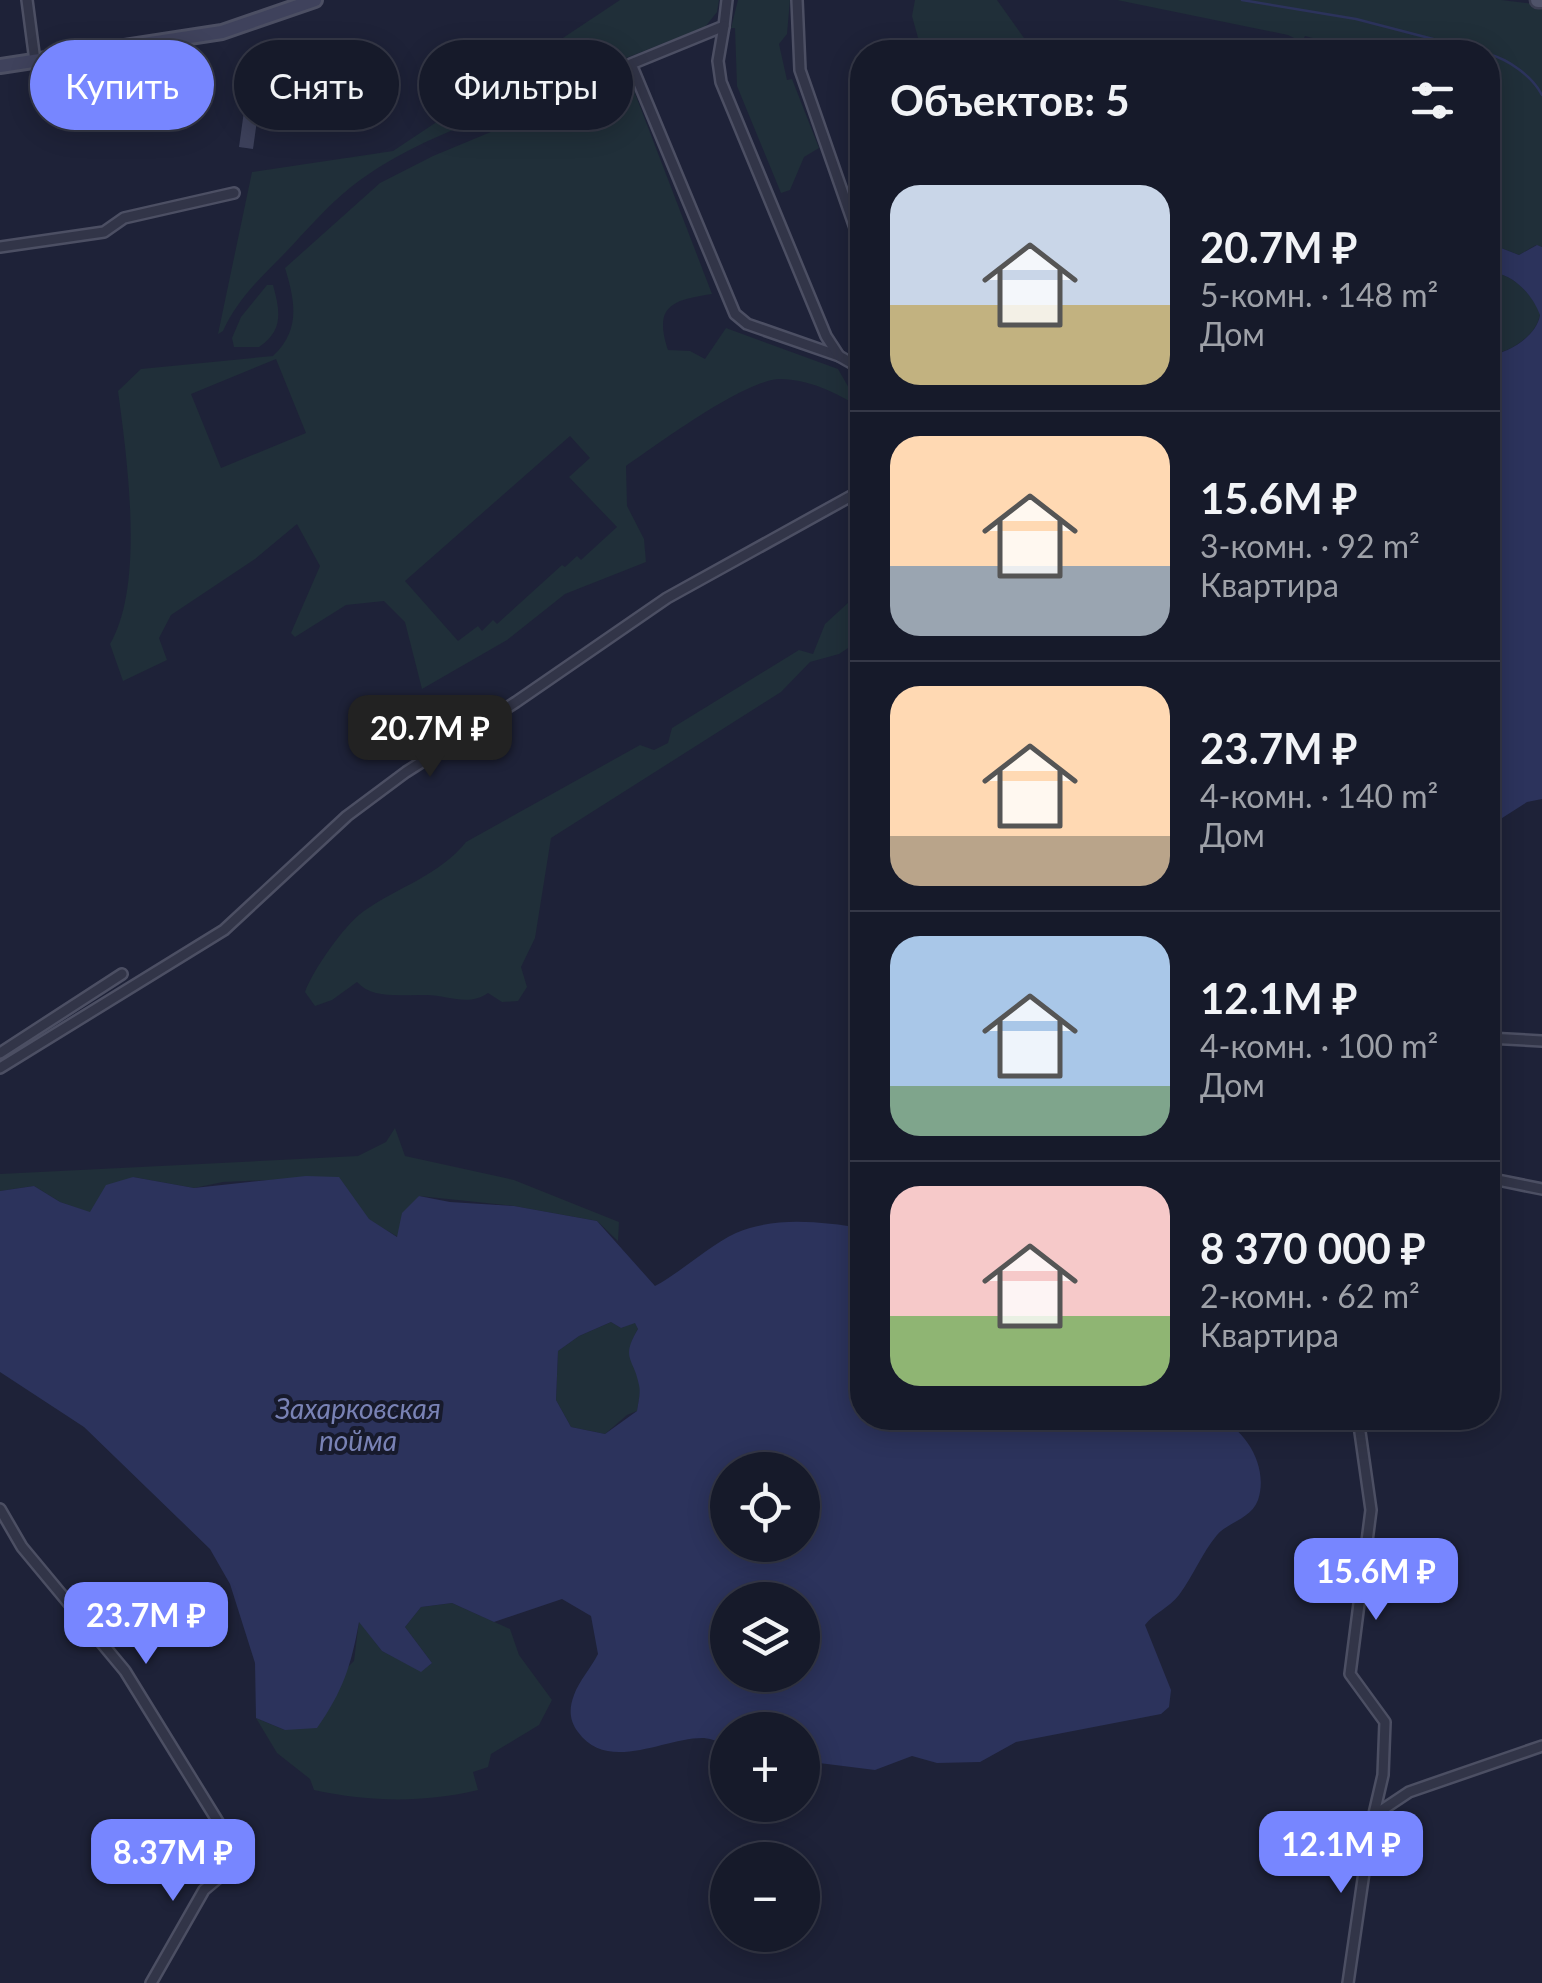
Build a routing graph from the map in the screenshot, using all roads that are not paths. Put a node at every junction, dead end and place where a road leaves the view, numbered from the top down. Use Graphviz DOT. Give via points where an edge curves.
graph roads {
  1 [pos="27,0"];
  2 [pos="315,0"];
  3 [pos="728,0"];
  4 [pos="799,3"];
  5 [pos="724,26"];
  6 [pos="32,40"];
  7 [pos="172,40"];
  8 [pos="30,62"];
  9 [pos="0,66"];
  10 [pos="234,193"];
  11 [pos="850,214"];
  12 [pos="0,247"];
  13 [pos="838,356"];
  14 [pos="850,362"];
  15 [pos="850,497"];
  16 [pos="122,974"];
  17 [pos="1500,1039"];
  18 [pos="1542,1041"];
  19 [pos="0,1052"];
  20 [pos="0,1068"];
  21 [pos="1500,1180"];
  22 [pos="1542,1189"];
  23 [pos="1360,1430"];
  24 [pos="0,1509"];
  25 [pos="1542,1746"];
  26 [pos="1373,1816"];
  27 [pos="152,1983"];
  28 [pos="1348,1983"];
  1 -- 6 [label="street"];
  2 -- 7 [label="main road" via="222,32"];
  3 -- 5 [label="street"];
  4 -- 11 [label="street" via="800,70"];
  5 -- 13 [label="street" via="721,82"];
  5 -- 13 [label="street" via="631,64 728,305 747,324"];
  8 -- 9 [label="main road"];
  10 -- 12 [label="street" via="124,218 104,232"];
  13 -- 14 [label="street"];
  15 -- 20 [label="street" via="667,598 406,772 347,816 224,930"];
  16 -- 19 [label="street"];
  17 -- 18 [label="street"];
  21 -- 22 [label="street"];
  23 -- 26 [label="street" via="1370,1510 1350,1674 1384,1722 1383,1774"];
  24 -- 27 [label="street" via="22,1547 125,1670 241,1859 204,1890"];
  25 -- 26 [label="street" via="1409,1792"];
  26 -- 28 [label="street"];
}
